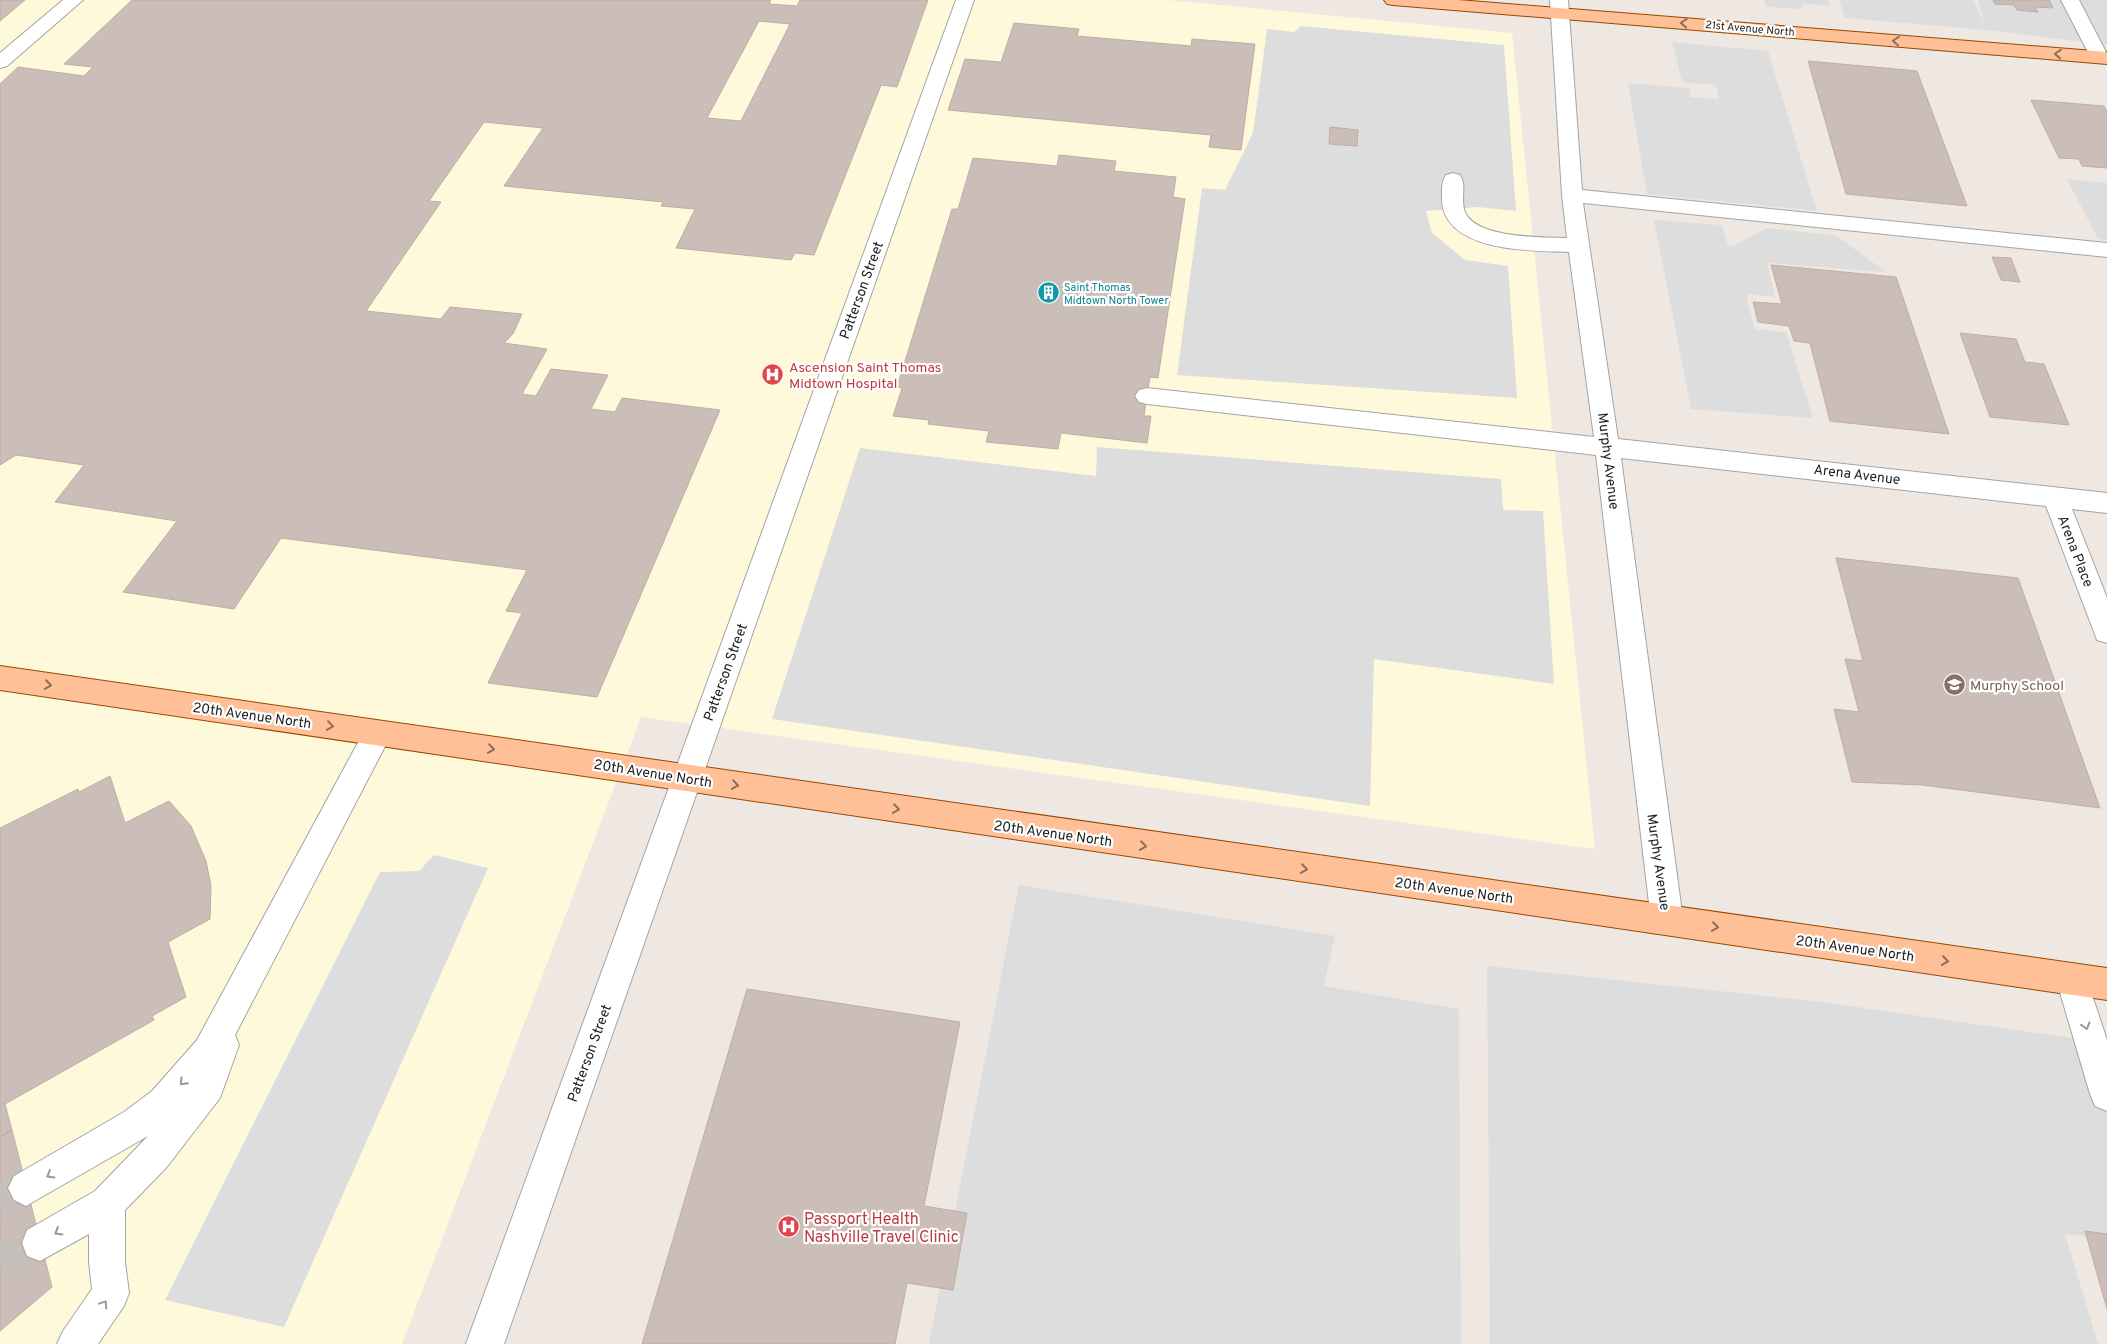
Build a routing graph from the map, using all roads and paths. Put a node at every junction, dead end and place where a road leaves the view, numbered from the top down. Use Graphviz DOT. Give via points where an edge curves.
graph roads {
  1 [pos="74,0"];
  2 [pos="965,0"];
  3 [pos="1393,0"];
  4 [pos="2070,0"];
  5 [pos="1560,6"];
  6 [pos="2103,58"];
  7 [pos="0,62"];
  8 [pos="1453,178"];
  9 [pos="1572,195"];
  10 [pos="1579,246"];
  11 [pos="2107,250"];
  12 [pos="1147,396"];
  13 [pos="1607,446"];
  14 [pos="2055,497"];
  15 [pos="2107,503"];
  16 [pos="2107,632"];
  17 [pos="0,678"];
  18 [pos="378,733"];
  19 [pos="687,778"];
  20 [pos="1667,920"];
  21 [pos="2072,979"];
  22 [pos="246,983"];
  23 [pos="2107,984"];
  24 [pos="2107,1094"];
  25 [pos="26,1188"];
  26 [pos="107,1203"];
  27 [pos="40,1242"];
  28 [pos="76,1344"];
  29 [pos="485,1344"];
  1 -- 7 [label="street"];
  2 -- 19 [label="street, Patterson Street"];
  3 -- 5 [label="main road, 21st Avenue North"];
  4 -- 6 [label="street"];
  6 -- 5 [label="main road, 21st Avenue North, one-way"];
  5 -- 9 [label="street, Murphy Avenue"];
  8 -- 10 [label="street" via="1454,211 1458,220 1471,230 1493,238"];
  9 -- 10 [label="street, Murphy Avenue"];
  9 -- 11 [label="street"];
  10 -- 13 [label="street, Murphy Avenue"];
  12 -- 13 [label="street, Arena Avenue"];
  13 -- 14 [label="street, Arena Avenue"];
  13 -- 20 [label="street, Murphy Avenue"];
  14 -- 15 [label="street, Arena Avenue"];
  14 -- 16 [label="street, Arena Place"];
  17 -- 18 [label="main road, 20th Avenue North, one-way"];
  18 -- 19 [label="main road, 20th Avenue North, one-way"];
  18 -- 22 [label="street"];
  19 -- 20 [label="main road, 20th Avenue North, one-way"];
  19 -- 29 [label="street, Patterson Street"];
  20 -- 21 [label="main road, 20th Avenue North, one-way"];
  21 -- 23 [label="main road, 20th Avenue North"];
  21 -- 24 [label="street, one-way"];
  22 -- 25 [label="street, one-way" via="209,1052 164,1103 113,1139"];
  22 -- 26 [label="street" via="208,1086 154,1156"];
  26 -- 27 [label="street, one-way"];
  28 -- 26 [label="street, one-way" via="111,1293"];
}
